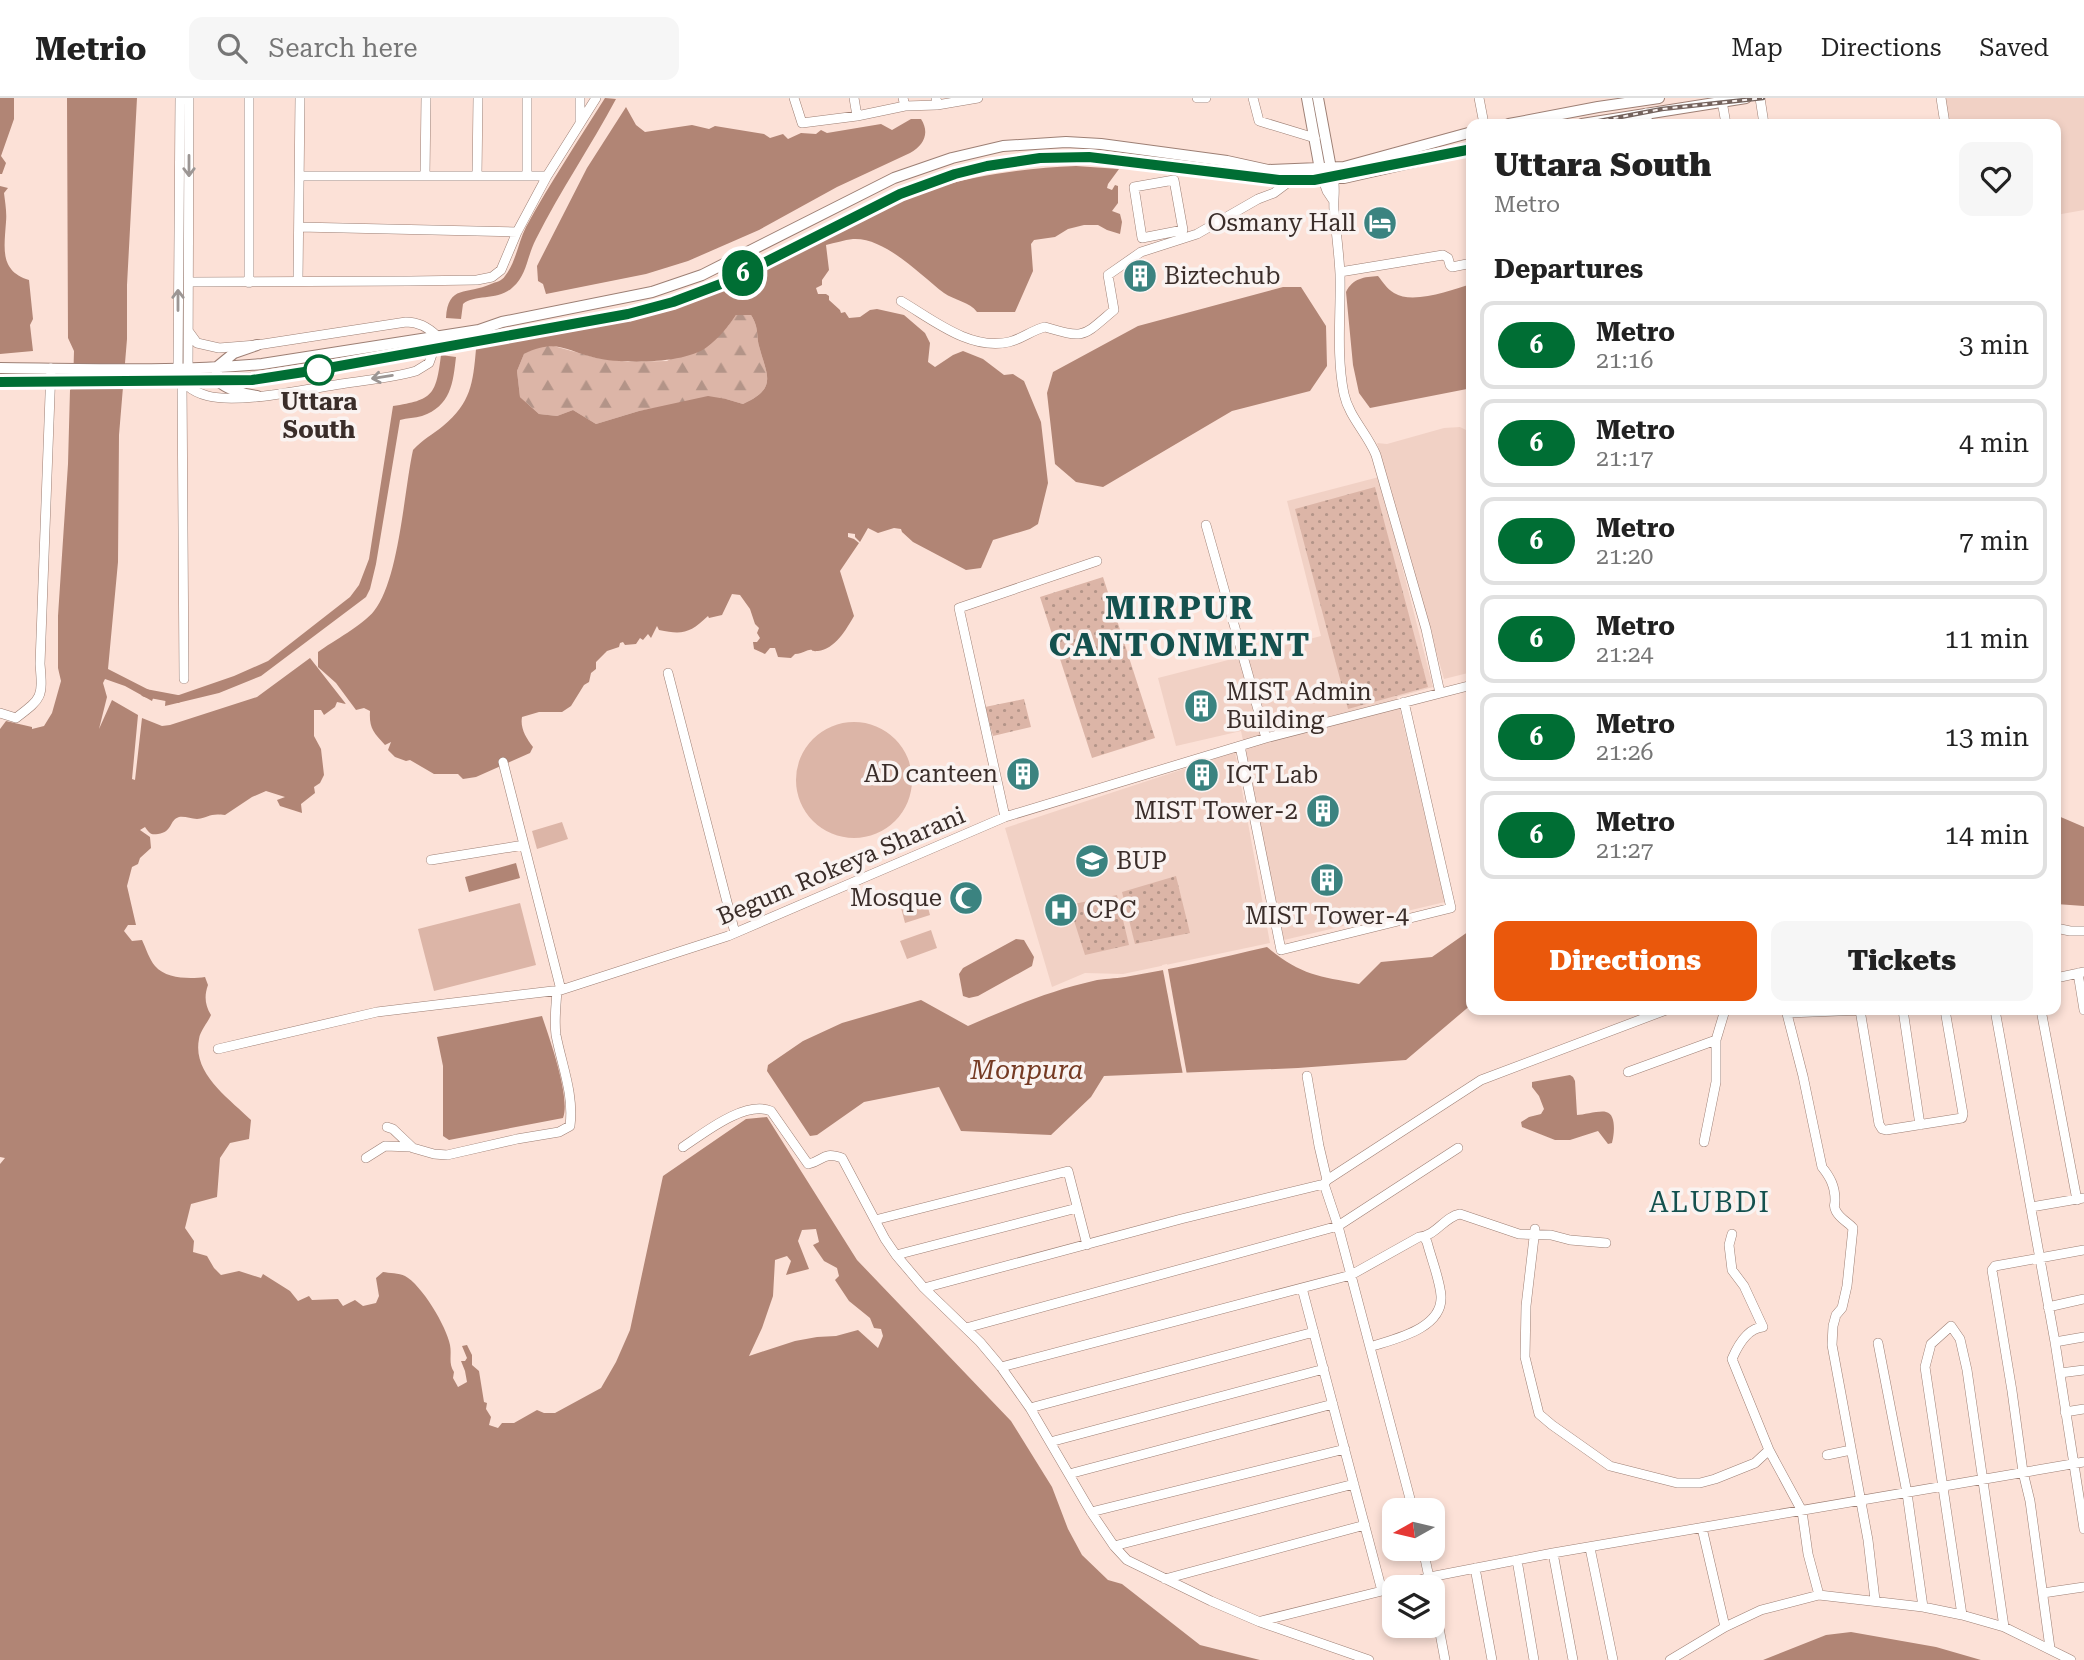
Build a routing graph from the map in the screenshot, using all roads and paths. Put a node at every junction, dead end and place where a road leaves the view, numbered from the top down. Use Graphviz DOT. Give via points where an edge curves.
graph roads {
  1 [pos="180,98"];
  2 [pos="190,98"];
  3 [pos="249,98"];
  4 [pos="300,98"];
  5 [pos="426,98"];
  6 [pos="478,98"];
  7 [pos="527,98"];
  8 [pos="580,98"];
  9 [pos="596,98"];
  10 [pos="794,98"];
  11 [pos="854,98"];
  12 [pos="978,98"];
  13 [pos="1199,98"];
  14 [pos="1206,98"];
  15 [pos="1253,98"];
  16 [pos="1307,98"];
  17 [pos="1318,98"];
  18 [pos="1479,98"];
  19 [pos="1660,98"];
  20 [pos="1746,98"];
  21 [pos="1760,98"];
  22 [pos="1941,98"];
  23 [pos="937,101"];
  24 [pos="1722,101"];
  25 [pos="904,102"];
  26 [pos="857,116"];
  27 [pos="1483,119"];
  28 [pos="1535,119"];
  29 [pos="1647,119"];
  30 [pos="1725,119"];
  31 [pos="1763,119"];
  32 [pos="1944,119"];
  33 [pos="580,123"];
  34 [pos="1466,134"];
  35 [pos="1315,138"];
  36 [pos="1466,150"];
  37 [pos="1268,170"];
  38 [pos="1326,173"];
  39 [pos="300,176"];
  40 [pos="425,176"];
  41 [pos="477,176"];
  42 [pos="527,176"];
  43 [pos="547,176"];
  44 [pos="1294,178"];
  45 [pos="299,227"];
  46 [pos="517,232"];
  47 [pos="1164,234"];
  48 [pos="1166,244"];
  49 [pos="1466,264"];
  50 [pos="1340,272"];
  51 [pos="299,281"];
  52 [pos="189,282"];
  53 [pos="249,283"];
  54 [pos="901,301"];
  55 [pos="189,330"];
  56 [pos="436,341"];
  57 [pos="257,345"];
  58 [pos="217,367"];
  59 [pos="0,368"];
  60 [pos="183,368"];
  61 [pos="56,374"];
  62 [pos="0,380"];
  63 [pos="217,380"];
  64 [pos="185,381"];
  65 [pos="257,396"];
  66 [pos="1206,525"];
  67 [pos="1097,561"];
  68 [pos="668,673"];
  69 [pos="184,679"];
  70 [pos="1466,686"];
  71 [pos="1440,693"];
  72 [pos="1404,702"];
  73 [pos="0,713"];
  74 [pos="1266,738"];
  75 [pos="1240,746"];
  76 [pos="503,762"];
  77 [pos="1005,817"];
  78 [pos="524,845"];
  79 [pos="431,860"];
  80 [pos="2061,929"];
  81 [pos="2084,931"];
  82 [pos="735,933"];
  83 [pos="2081,973"];
  84 [pos="2061,977"];
  85 [pos="559,990"];
  86 [pos="2084,1010"];
  87 [pos="1652,1015"];
  88 [pos="1724,1015"];
  89 [pos="1788,1015"];
  90 [pos="1863,1015"];
  91 [pos="1904,1015"];
  92 [pos="1946,1015"];
  93 [pos="1996,1015"];
  94 [pos="2042,1015"];
  95 [pos="1716,1040"];
  96 [pos="218,1049"];
  97 [pos="1628,1072"];
  98 [pos="1307,1076"];
  99 [pos="1920,1125"];
  100 [pos="387,1127"];
  101 [pos="1703,1142"];
  102 [pos="683,1147"];
  103 [pos="413,1148"];
  104 [pos="1458,1148"];
  105 [pos="366,1158"];
  106 [pos="1326,1182"];
  107 [pos="2080,1199"];
  108 [pos="2031,1207"];
  109 [pos="1077,1208"];
  110 [pos="875,1220"];
  111 [pos="1338,1226"];
  112 [pos="1535,1231"];
  113 [pos="1732,1234"];
  114 [pos="1424,1237"];
  115 [pos="1606,1243"];
  116 [pos="1087,1244"];
  117 [pos="2084,1250"];
  118 [pos="896,1255"];
  119 [pos="2039,1257"];
  120 [pos="1351,1275"];
  121 [pos="924,1288"];
  122 [pos="1302,1288"];
  123 [pos="2084,1299"];
  124 [pos="2048,1307"];
  125 [pos="965,1328"];
  126 [pos="1314,1332"];
  127 [pos="2084,1336"];
  128 [pos="2054,1342"];
  129 [pos="1878,1343"];
  130 [pos="1370,1348"];
  131 [pos="1001,1367"];
  132 [pos="1324,1370"];
  133 [pos="2084,1370"];
  134 [pos="2060,1373"];
  135 [pos="1333,1404"];
  136 [pos="1030,1408"];
  137 [pos="2084,1409"];
  138 [pos="2065,1412"];
  139 [pos="1050,1442"];
  140 [pos="1345,1449"];
  141 [pos="1769,1450"];
  142 [pos="1851,1450"];
  143 [pos="1827,1455"];
  144 [pos="2079,1462"];
  145 [pos="2023,1472"];
  146 [pos="1069,1474"];
  147 [pos="1984,1479"];
  148 [pos="1354,1484"];
  149 [pos="1943,1486"];
  150 [pos="1907,1493"];
  151 [pos="1410,1498"];
  152 [pos="1860,1501"];
  153 [pos="2082,1504"];
  154 [pos="1802,1511"];
  155 [pos="1091,1512"];
  156 [pos="1365,1525"];
  157 [pos="1702,1528"];
  158 [pos="2084,1529"];
  159 [pos="1114,1546"];
  160 [pos="1590,1548"];
  161 [pos="1553,1553"];
  162 [pos="1517,1560"];
  163 [pos="1475,1568"];
  164 [pos="1440,1575"];
  165 [pos="1165,1580"];
  166 [pos="2084,1587"];
  167 [pos="1382,1591"];
  168 [pos="2043,1593"];
  169 [pos="1819,1595"];
  170 [pos="1875,1600"];
  171 [pos="1923,1607"];
  172 [pos="1962,1615"];
  173 [pos="1260,1622"];
  174 [pos="1726,1627"];
  175 [pos="2004,1627"];
  176 [pos="1441,1638"];
  177 [pos="2049,1648"];
  178 [pos="1369,1660"];
  179 [pos="1445,1660"];
  180 [pos="1492,1660"];
  181 [pos="1534,1660"];
  182 [pos="1573,1660"];
  183 [pos="1614,1660"];
  184 [pos="1670,1660"];
  185 [pos="2071,1660"];
  60 -- 1 [label="street, one-way"];
  2 -- 52 [label="street, one-way"];
  3 -- 53 [label="street"];
  4 -- 39 [label="street"];
  5 -- 40 [label="street"];
  6 -- 41 [label="street"];
  7 -- 42 [label="street"];
  8 -- 33 [label="street"];
  9 -- 33 [label="street"];
  10 -- 26 [label="street" via="802,123"];
  11 -- 26 [label="street"];
  12 -- 23 [label="street"];
  13 -- 14 [label="street"];
  15 -- 35 [label="street" via="1259,121"];
  16 -- 35 [label="main road"];
  17 -- 38 [label="main road"];
  18 -- 27 [label="street"];
  19 -- 28 [label="main road"];
  20 -- 24 [label="main road"];
  21 -- 31 [label="street"];
  22 -- 32 [label="street"];
  23 -- 25 [label="street"];
  24 -- 29 [label="main road"];
  24 -- 30 [label="street"];
  25 -- 26 [label="street"];
  33 -- 43 [label="street"];
  34 -- 38 [label="main road"];
  35 -- 38 [label="main road"];
  36 -- 38 [label="main road" via="1344,178"];
  37 -- 38 [label="main road"];
  37 -- 44 [label="main road" via="1278,177"];
  37 -- 56 [label="main road" via="1085,142 1023,144 967,153 894,178 702,275 652,292 509,320 464,340"];
  38 -- 44 [label="main road"];
  38 -- 50 [label="street" via="1335,186"];
  39 -- 40 [label="street"];
  39 -- 45 [label="street"];
  40 -- 41 [label="street"];
  41 -- 42 [label="street"];
  42 -- 43 [label="street"];
  43 -- 46 [label="street"];
  44 -- 48 [label="street" via="1206,229"];
  45 -- 46 [label="street"];
  45 -- 51 [label="street"];
  46 -- 51 [label="street" via="501,270 487,279"];
  47 -- 47 [label="street" via="1142,238 1134,187 1174,180 1183,230"];
  47 -- 48 [label="street"];
  48 -- 54 [label="street" via="1141,253 1108,275 1114,310 1086,334 1063,334 1045,327 1012,341 973,340"];
  49 -- 50 [label="street" via="1452,267 1443,255"];
  50 -- 71 [label="street" via="1344,397 1376,455 1423,616"];
  51 -- 53 [label="street"];
  52 -- 53 [label="street"];
  52 -- 55 [label="street"];
  55 -- 57 [label="street" via="194,341 209,347"];
  55 -- 60 [label="street"];
  56 -- 57 [label="street" via="429,328 406,322"];
  56 -- 58 [label="main road"];
  56 -- 63 [label="main road" via="270,376"];
  56 -- 65 [label="street, one-way" via="429,363 416,371"];
  57 -- 58 [label="main road"];
  58 -- 60 [label="main road"];
  58 -- 63 [label="main road"];
  59 -- 61 [label="main road"];
  60 -- 61 [label="main road"];
  60 -- 64 [label="street"];
  61 -- 62 [label="main road"];
  61 -- 64 [label="main road"];
  61 -- 73 [label="street" via="42,690 36,702 16,718"];
  63 -- 64 [label="main road"];
  63 -- 65 [label="main road" via="231,390"];
  64 -- 65 [label="street" via="209,397"];
  64 -- 69 [label="street"];
  66 -- 74 [label="street"];
  67 -- 77 [label="street" via="958,608"];
  68 -- 82 [label="street"];
  70 -- 71 [label="street, Begum Rokeya Sharani"];
  71 -- 72 [label="street, Begum Rokeya Sharani"];
  72 -- 74 [label="street, Begum Rokeya Sharani"];
  72 -- 75 [label="street" via="1451,908 1281,950"];
  74 -- 75 [label="street, Begum Rokeya Sharani"];
  75 -- 77 [label="street, Begum Rokeya Sharani"];
  76 -- 78 [label="street"];
  77 -- 82 [label="street, Begum Rokeya Sharani"];
  78 -- 79 [label="street"];
  78 -- 85 [label="street"];
  80 -- 81 [label="street"];
  82 -- 85 [label="street, Begum Rokeya Sharani"];
  83 -- 84 [label="street"];
  83 -- 86 [label="street"];
  85 -- 96 [label="street, Begum Rokeya Sharani" via="377,1012"];
  85 -- 103 [label="street" via="555,1032 569,1085 570,1126 447,1155"];
  87 -- 106 [label="street" via="1482,1080"];
  88 -- 95 [label="street"];
  89 -- 142 [label="street" via="1822,1167 1834,1189 1834,1207 1853,1228 1847,1286 1833,1326 1832,1345"];
  90 -- 99 [label="street" via="1879,1124 1886,1130"];
  91 -- 99 [label="street"];
  92 -- 99 [label="street" via="1963,1114"];
  93 -- 108 [label="street"];
  94 -- 107 [label="street"];
  95 -- 97 [label="street"];
  95 -- 101 [label="street" via="1716,1082"];
  98 -- 106 [label="street"];
  100 -- 103 [label="street"];
  102 -- 110 [label="street" via="738,1114 757,1108 771,1111 808,1164 822,1156 842,1158"];
  103 -- 105 [label="street" via="385,1146"];
  104 -- 111 [label="street"];
  106 -- 111 [label="street"];
  106 -- 116 [label="street"];
  107 -- 108 [label="street"];
  108 -- 119 [label="street"];
  109 -- 110 [label="street" via="1068,1171"];
  109 -- 116 [label="street"];
  109 -- 118 [label="street"];
  110 -- 118 [label="street"];
  111 -- 120 [label="street"];
  111 -- 125 [label="street"];
  112 -- 114 [label="street" via="1519,1234 1460,1214"];
  112 -- 115 [label="street"];
  112 -- 141 [label="street" via="1525,1357 1539,1414 1609,1466 1676,1483 1715,1479 1755,1462"];
  113 -- 141 [label="street" via="1732,1270 1745,1286 1763,1327 1746,1335 1732,1359"];
  114 -- 120 [label="street"];
  114 -- 130 [label="street" via="1441,1296 1439,1310 1433,1321 1408,1335"];
  116 -- 121 [label="street"];
  117 -- 119 [label="street"];
  118 -- 121 [label="street"];
  119 -- 124 [label="street"];
  119 -- 145 [label="street" via="1992,1270"];
  120 -- 122 [label="street"];
  120 -- 130 [label="street"];
  121 -- 125 [label="street"];
  122 -- 126 [label="street"];
  122 -- 131 [label="street"];
  123 -- 124 [label="street"];
  124 -- 128 [label="street"];
  125 -- 131 [label="street"];
  126 -- 132 [label="street"];
  126 -- 136 [label="street"];
  127 -- 128 [label="street"];
  128 -- 134 [label="street"];
  129 -- 150 [label="street"];
  130 -- 151 [label="street"];
  131 -- 136 [label="street"];
  132 -- 135 [label="street"];
  132 -- 139 [label="street"];
  133 -- 134 [label="street"];
  134 -- 138 [label="street"];
  135 -- 140 [label="street"];
  135 -- 146 [label="street"];
  136 -- 139 [label="street"];
  137 -- 138 [label="street"];
  138 -- 144 [label="street"];
  139 -- 146 [label="street"];
  140 -- 148 [label="street"];
  140 -- 155 [label="street"];
  141 -- 154 [label="street"];
  142 -- 143 [label="street"];
  142 -- 152 [label="street"];
  144 -- 145 [label="street"];
  144 -- 153 [label="street"];
  145 -- 147 [label="street"];
  145 -- 168 [label="street"];
  146 -- 155 [label="street"];
  147 -- 149 [label="street"];
  147 -- 149 [label="street" via="1965,1362 1960,1339 1951,1326 1931,1343 1925,1367"];
  147 -- 175 [label="street"];
  148 -- 156 [label="street"];
  148 -- 159 [label="street"];
  149 -- 150 [label="street"];
  149 -- 172 [label="street"];
  150 -- 152 [label="street"];
  150 -- 171 [label="street"];
  152 -- 154 [label="street"];
  152 -- 170 [label="street"];
  153 -- 158 [label="street"];
  154 -- 157 [label="street"];
  154 -- 169 [label="street"];
  155 -- 159 [label="street"];
  156 -- 165 [label="street"];
  156 -- 167 [label="street"];
  157 -- 160 [label="street"];
  157 -- 174 [label="street"];
  159 -- 165 [label="street" via="1127,1560"];
  160 -- 161 [label="street"];
  160 -- 183 [label="street"];
  161 -- 162 [label="street"];
  161 -- 182 [label="street"];
  162 -- 163 [label="street"];
  162 -- 181 [label="street"];
  163 -- 164 [label="street"];
  163 -- 180 [label="street"];
  165 -- 173 [label="street"];
  166 -- 168 [label="street"];
  167 -- 173 [label="street"];
  168 -- 177 [label="street"];
  169 -- 170 [label="street"];
  169 -- 174 [label="street" via="1761,1610"];
  170 -- 171 [label="street"];
  171 -- 172 [label="street"];
  172 -- 175 [label="street"];
  173 -- 178 [label="street"];
  174 -- 184 [label="street"];
  175 -- 177 [label="street"];
  176 -- 179 [label="street"];
  177 -- 185 [label="street"];
}
